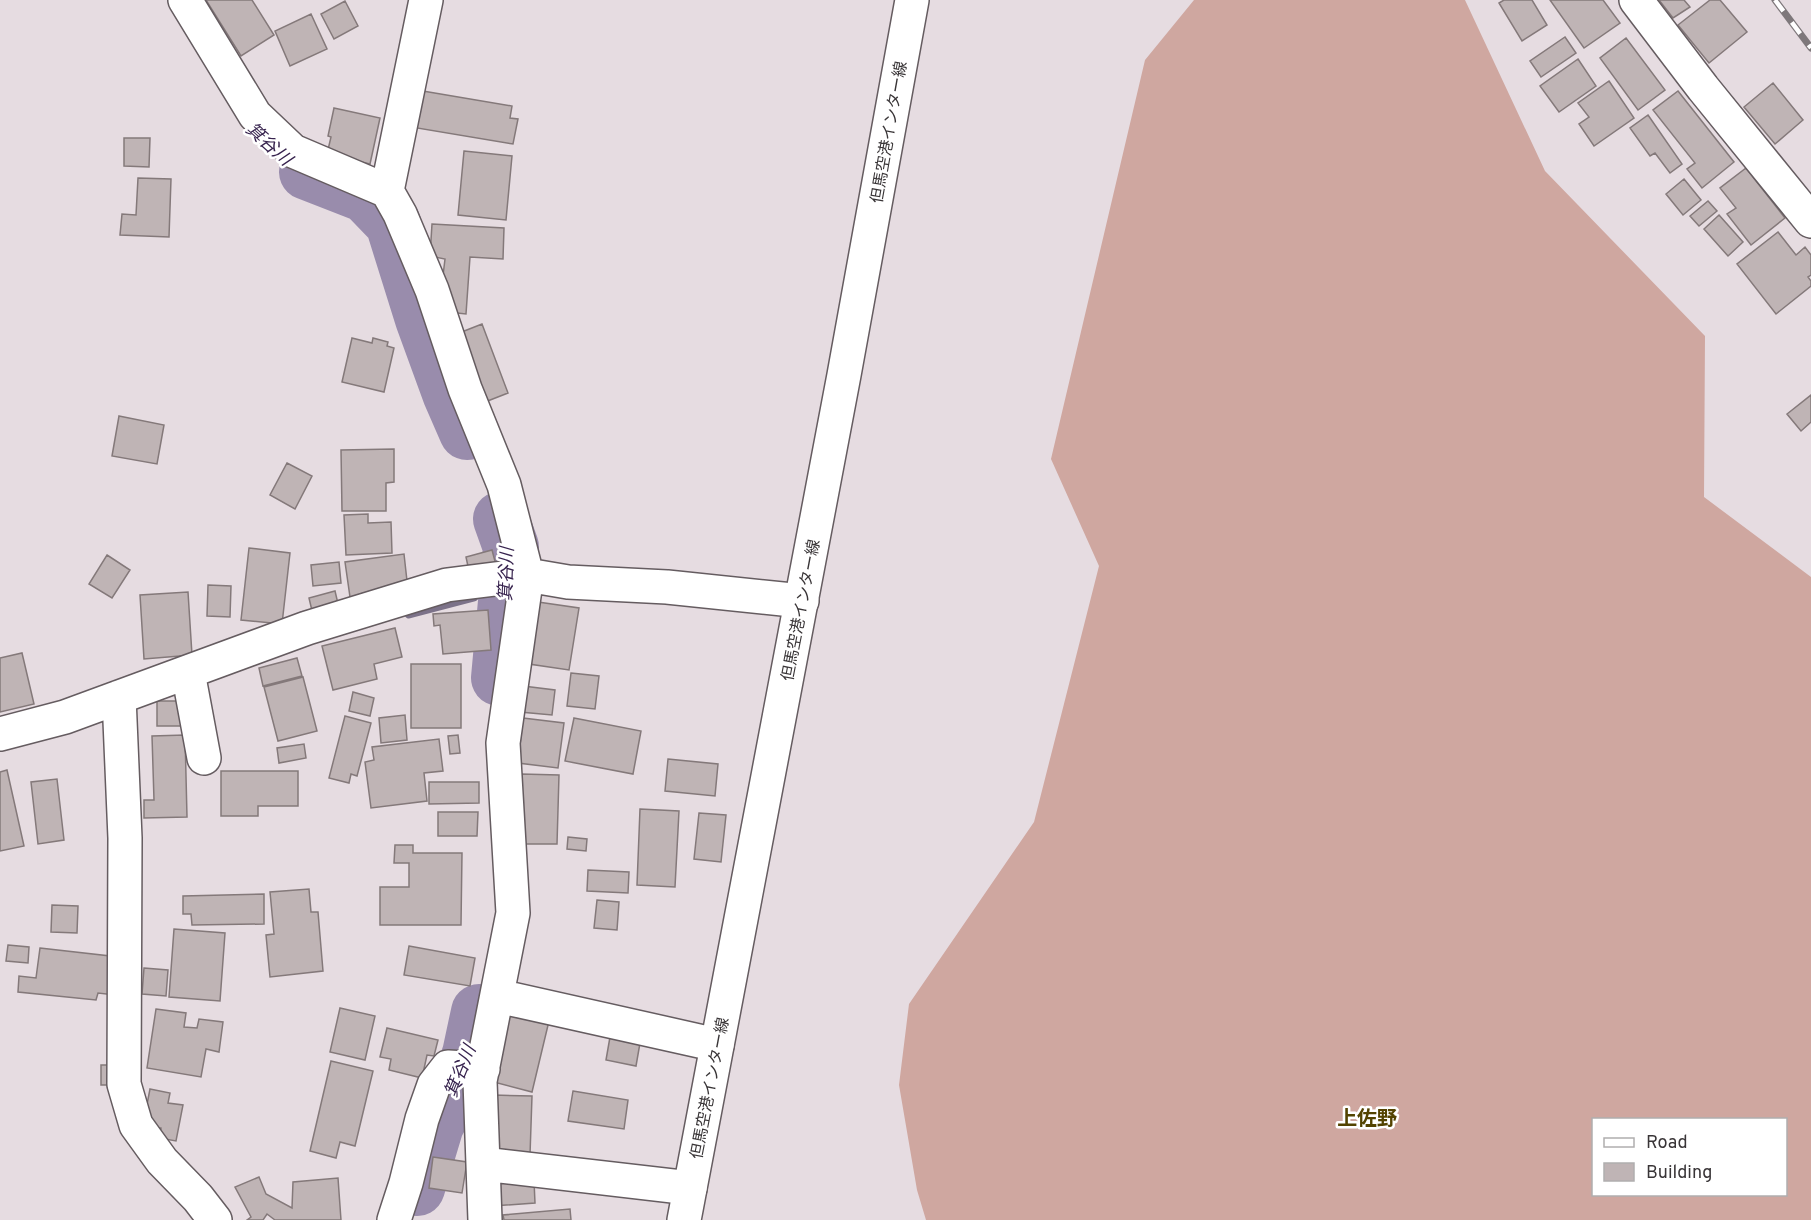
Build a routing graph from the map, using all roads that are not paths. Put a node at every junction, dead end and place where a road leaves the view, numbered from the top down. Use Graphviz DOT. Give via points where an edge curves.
graph roads {
  1 [pos="185,0"];
  2 [pos="426,0"];
  3 [pos="912,0"];
  4 [pos="1636,0"];
  5 [pos="387,191"];
  6 [pos="1811,221"];
  7 [pos="528,575"];
  8 [pos="802,601"];
  9 [pos="188,672"];
  10 [pos="119,697"];
  11 [pos="0,734"];
  12 [pos="204,758"];
  13 [pos="498,996"];
  14 [pos="717,1045"];
  15 [pos="483,1069"];
  16 [pos="483,1164"];
  17 [pos="690,1188"];
  18 [pos="215,1220"];
  19 [pos="394,1220"];
  20 [pos="485,1220"];
  21 [pos="684,1220"];
  1 -- 5 [label="street" via="255,115 293,151"];
  2 -- 5 [label="street"];
  3 -- 8 [label="street, 但馬空港インター線"];
  4 -- 6 [label="street"];
  5 -- 7 [label="street" via="432,290 465,389 504,485"];
  7 -- 8 [label="street" via="568,582 667,587"];
  7 -- 9 [label="street" via="447,585 307,628"];
  7 -- 13 [label="street" via="503,743 513,913"];
  8 -- 14 [label="street, 但馬空港インター線"];
  9 -- 10 [label="street"];
  9 -- 12 [label="street"];
  10 -- 11 [label="street" via="65,717"];
  10 -- 18 [label="street" via="125,849 124,1084 136,1125 162,1161"];
  13 -- 14 [label="street"];
  13 -- 15 [label="street"];
  14 -- 17 [label="street, 但馬空港インター線"];
  15 -- 16 [label="street"];
  15 -- 19 [label="street" via="448,1067 434,1085"];
  16 -- 17 [label="street"];
  16 -- 20 [label="street"];
  17 -- 21 [label="street, 但馬空港インター線"];
}
